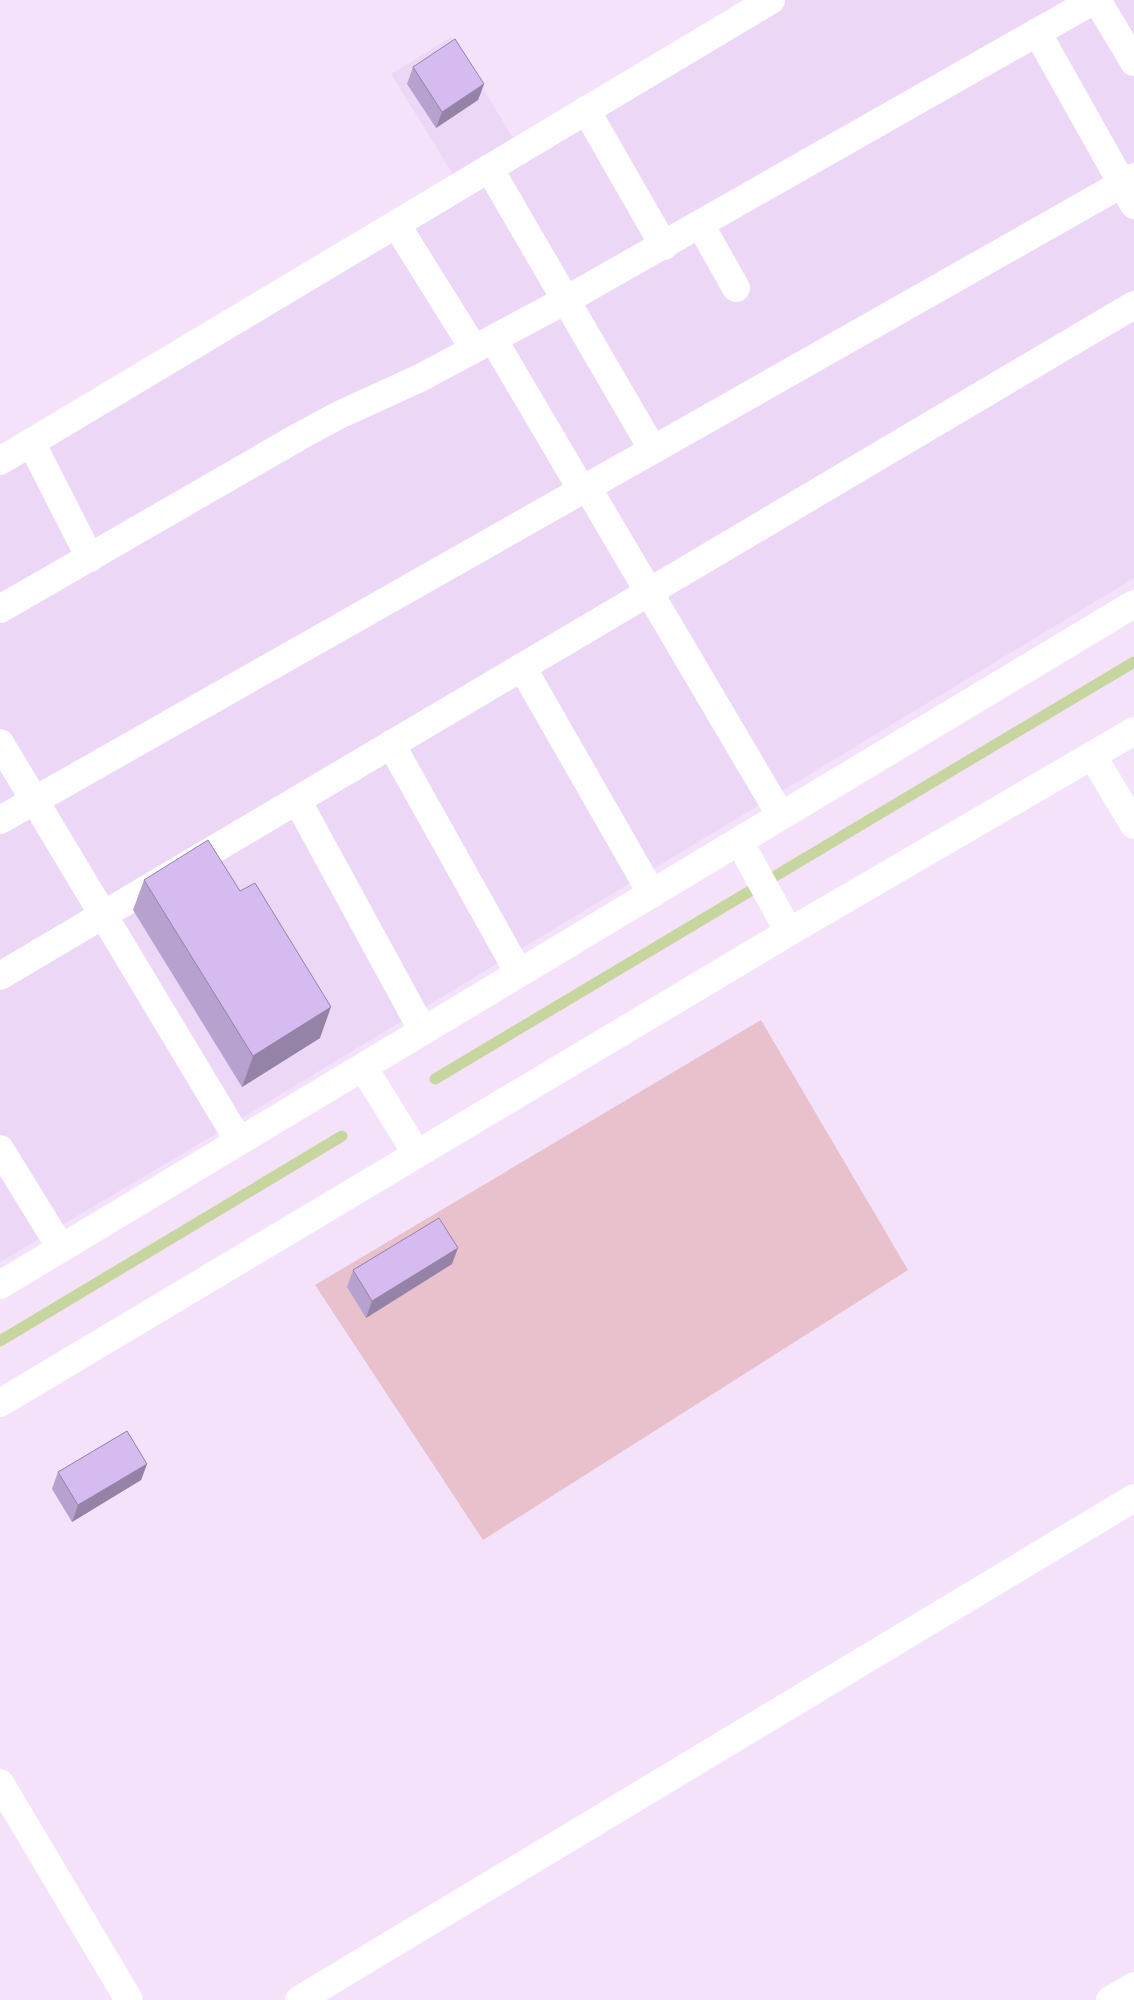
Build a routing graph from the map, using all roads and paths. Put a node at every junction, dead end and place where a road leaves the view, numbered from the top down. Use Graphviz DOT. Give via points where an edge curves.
graph roads {
  1 [pos="771,0"];
  2 [pos="1095,0"];
  3 [pos="1037,32"];
  4 [pos="1134,62"];
  5 [pos="586,110"];
  6 [pos="489,168"];
  7 [pos="1130,188"];
  8 [pos="396,224"];
  9 [pos="700,224"];
  10 [pos="664,246"];
  11 [pos="736,288"];
  12 [pos="566,300"];
  13 [pos="1134,305"];
  14 [pos="483,344"];
  15 [pos="31,442"];
  16 [pos="654,450"];
  17 [pos="0,460"];
  18 [pos="584,489"];
  19 [pos="90,558"];
  20 [pos="649,592"];
  21 [pos="1134,604"];
  22 [pos="0,609"];
  23 [pos="522,667"];
  24 [pos="1134,731"];
  25 [pos="0,743"];
  26 [pos="391,744"];
  27 [pos="1092,756"];
  28 [pos="297,800"];
  29 [pos="34,801"];
  30 [pos="781,816"];
  31 [pos="0,820"];
  32 [pos="1134,825"];
  33 [pos="739,841"];
  34 [pos="652,894"];
  35 [pos="103,915"];
  36 [pos="789,932"];
  37 [pos="519,972"];
  38 [pos="0,976"];
  39 [pos="423,1031"];
  40 [pos="362,1067"];
  41 [pos="239,1141"];
  42 [pos="0,1149"];
  43 [pos="417,1154"];
  44 [pos="61,1248"];
  45 [pos="0,1285"];
  46 [pos="0,1403"];
  47 [pos="1134,1498"];
  48 [pos="0,1783"];
  49 [pos="1134,1986"];
  50 [pos="129,2000"];
  51 [pos="299,2000"];
  52 [pos="1110,2000"];
  1 -- 5 [label="street"];
  2 -- 3 [label="street"];
  2 -- 4 [label="street"];
  3 -- 7 [label="street"];
  3 -- 9 [label="street"];
  5 -- 6 [label="street"];
  5 -- 10 [label="street"];
  6 -- 8 [label="street"];
  6 -- 12 [label="street"];
  7 -- 16 [label="street"];
  8 -- 14 [label="street"];
  8 -- 15 [label="street"];
  9 -- 10 [label="street"];
  9 -- 11 [label="street"];
  10 -- 12 [label="street"];
  12 -- 14 [label="street"];
  12 -- 16 [label="street"];
  13 -- 20 [label="street"];
  14 -- 18 [label="street"];
  14 -- 19 [label="street" via="300,436"];
  15 -- 17 [label="street"];
  15 -- 19 [label="street"];
  16 -- 18 [label="street"];
  18 -- 20 [label="street"];
  18 -- 29 [label="street"];
  19 -- 22 [label="street"];
  20 -- 23 [label="street"];
  20 -- 30 [label="street"];
  21 -- 30 [label="street"];
  23 -- 26 [label="street"];
  23 -- 34 [label="street"];
  24 -- 27 [label="street"];
  25 -- 29 [label="street"];
  26 -- 28 [label="street"];
  26 -- 37 [label="street"];
  27 -- 32 [label="street"];
  27 -- 36 [label="street"];
  28 -- 35 [label="street"];
  28 -- 39 [label="street"];
  29 -- 31 [label="street"];
  29 -- 35 [label="street"];
  30 -- 33 [label="street"];
  33 -- 34 [label="street"];
  33 -- 36 [label="street"];
  34 -- 37 [label="street"];
  35 -- 38 [label="street"];
  35 -- 41 [label="street"];
  36 -- 43 [label="street"];
  37 -- 39 [label="street"];
  39 -- 40 [label="street"];
  40 -- 41 [label="street"];
  40 -- 43 [label="street"];
  41 -- 44 [label="street"];
  42 -- 44 [label="street"];
  43 -- 46 [label="street"];
  44 -- 45 [label="street"];
  47 -- 51 [label="street"];
  48 -- 50 [label="street"];
  49 -- 52 [label="street"];
}
